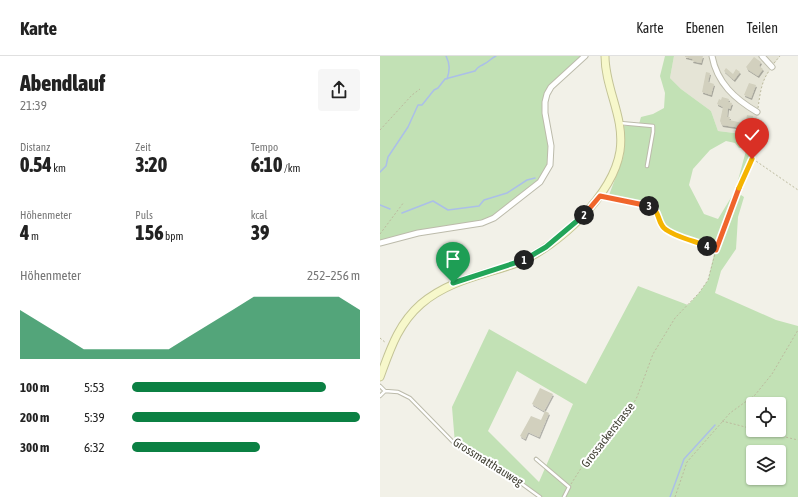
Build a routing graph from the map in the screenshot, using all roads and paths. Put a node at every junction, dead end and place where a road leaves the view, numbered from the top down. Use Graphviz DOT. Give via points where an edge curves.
graph roads {
  1 [pos="585,56"];
  2 [pos="605,56"];
  3 [pos="712,56"];
  4 [pos="762,56"];
  5 [pos="780,56"];
  6 [pos="772,67"];
  7 [pos="420,89"];
  8 [pos="757,112"];
  9 [pos="620,123"];
  10 [pos="380,130"];
  11 [pos="752,159"];
  12 [pos="647,166"];
  13 [pos="798,190"];
  14 [pos="600,196"];
  15 [pos="404,202"];
  16 [pos="380,234"];
  17 [pos="380,243"];
  18 [pos="716,250"];
  19 [pos="798,330"];
  20 [pos="380,338"];
  21 [pos="391,347"];
  22 [pos="380,377"];
  23 [pos="380,386"];
  24 [pos="385,391"];
  25 [pos="380,396"];
  26 [pos="722,421"];
  27 [pos="746,427"];
  28 [pos="785,437"];
  29 [pos="798,440"];
  30 [pos="536,459"];
  31 [pos="569,487"];
  32 [pos="540,497"];
  33 [pos="564,497"];
  34 [pos="675,497"];
  1 -- 17 [label="street" via="551,87 547,94 544,113 551,146 550,165 540,182 494,218"];
  2 -- 9 [label="main road" via="608,81"];
  3 -- 8 [label="street" via="715,69 724,86 738,100"];
  4 -- 6 [label="street"];
  5 -- 6 [label="path, Grossackerstrasse"];
  6 -- 8 [label="path, Grossackerstrasse" via="761,88"];
  7 -- 10 [label="path"];
  8 -- 11 [label="path, Grossackerstrasse" via="758,136"];
  9 -- 12 [label="lane" via="653,126"];
  9 -- 14 [label="main road" via="619,156 611,178"];
  11 -- 13 [label="path"];
  11 -- 18 [label="path, Grossackerstrasse"];
  14 -- 18 [label="path" via="651,206 658,212 663,227 670,232"];
  14 -- 21 [label="main road" via="583,215 538,253 516,263 453,283 429,297 405,320"];
  15 -- 16 [label="path"];
  18 -- 31 [label="path, Grossackerstrasse" via="708,280 675,318 654,354 632,406 585,462"];
  19 -- 26 [label="path" via="772,374 755,395"];
  20 -- 21 [label="path"];
  21 -- 22 [label="main road"];
  23 -- 24 [label="lane"];
  24 -- 25 [label="lane"];
  24 -- 32 [label="lane, Grossmatthauweg" via="398,392 410,398 455,444 507,473"];
  26 -- 27 [label="path"];
  26 -- 34 [label="path" via="687,462"];
  28 -- 29 [label="path"];
  30 -- 31 [label="lane"];
  31 -- 33 [label="lane"];
}
